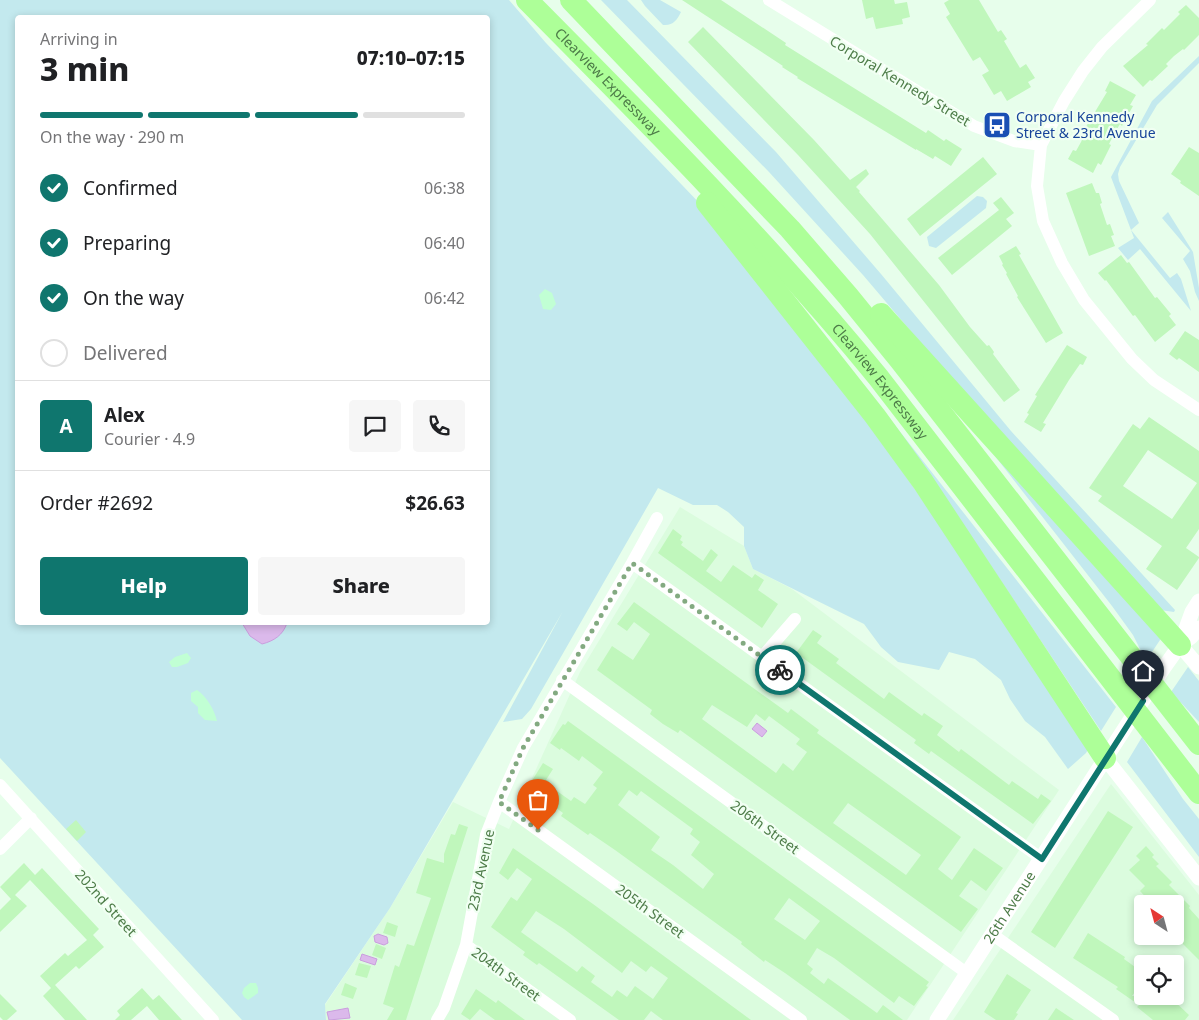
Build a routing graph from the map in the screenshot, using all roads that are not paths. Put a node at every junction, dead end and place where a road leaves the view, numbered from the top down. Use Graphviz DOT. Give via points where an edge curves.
graph roads {
  1 [pos="571,0"];
  2 [pos="577,0"];
  3 [pos="769,0"];
  4 [pos="1150,0"];
  5 [pos="534,6"];
  6 [pos="1041,145"];
  7 [pos="1199,410"];
  8 [pos="657,518"];
  9 [pos="632,563"];
  10 [pos="1199,600"];
  11 [pos="795,619"];
  12 [pos="1199,628"];
  13 [pos="1180,645"];
  14 [pos="762,657"];
  15 [pos="1199,667"];
  16 [pos="562,680"];
  17 [pos="1199,744"];
  18 [pos="1105,758"];
  19 [pos="0,785"];
  20 [pos="1199,793"];
  21 [pos="499,802"];
  22 [pos="31,818"];
  23 [pos="0,849"];
  24 [pos="1042,859"];
  25 [pos="1199,878"];
  26 [pos="993,935"];
  27 [pos="466,945"];
  28 [pos="968,974"];
  29 [pos="213,1020"];
  30 [pos="437,1020"];
  31 [pos="570,1020"];
  32 [pos="801,1020"];
  33 [pos="938,1020"];
  34 [pos="1113,1020"];
  1 -- 17 [label="highway, Clearview Expressway" via="790,229 848,296"];
  2 -- 13 [label="highway" via="817,243"];
  3 -- 6 [label="street, Corporal Kennedy Street" via="974,126 1014,140"];
  4 -- 6 [label="street" via="1102,46 1064,101"];
  5 -- 18 [label="highway" via="714,212 875,416 923,482"];
  5 -- 20 [label="highway, Clearview Expressway" via="709,186 825,312"];
  6 -- 7 [label="street" via="1037,186 1043,221 1066,270 1084,300 1132,359 1154,380"];
  8 -- 9 [label="street, 23rd Avenue"];
  9 -- 14 [label="street"];
  9 -- 16 [label="street, 23rd Avenue"];
  10 -- 13 [label="street, 26th Avenue"];
  11 -- 14 [label="street"];
  12 -- 13 [label="street, 26th Avenue"];
  13 -- 15 [label="street"];
  13 -- 18 [label="street, 26th Avenue"];
  14 -- 24 [label="street"];
  16 -- 21 [label="street, 23rd Avenue" via="523,748"];
  16 -- 28 [label="street, 206th Street"];
  18 -- 24 [label="street, 26th Avenue"];
  18 -- 25 [label="street"];
  19 -- 22 [label="street, 202nd Street"];
  21 -- 27 [label="street, 23rd Avenue" via="486,835"];
  21 -- 32 [label="street, 205th Street"];
  22 -- 23 [label="street"];
  22 -- 29 [label="street, 202nd Street"];
  24 -- 26 [label="street, 26th Avenue"];
  26 -- 28 [label="street, 26th Avenue"];
  26 -- 34 [label="street"];
  27 -- 30 [label="street, 23rd Avenue"];
  27 -- 31 [label="street, 204th Street"];
  28 -- 33 [label="street, 26th Avenue"];
}
